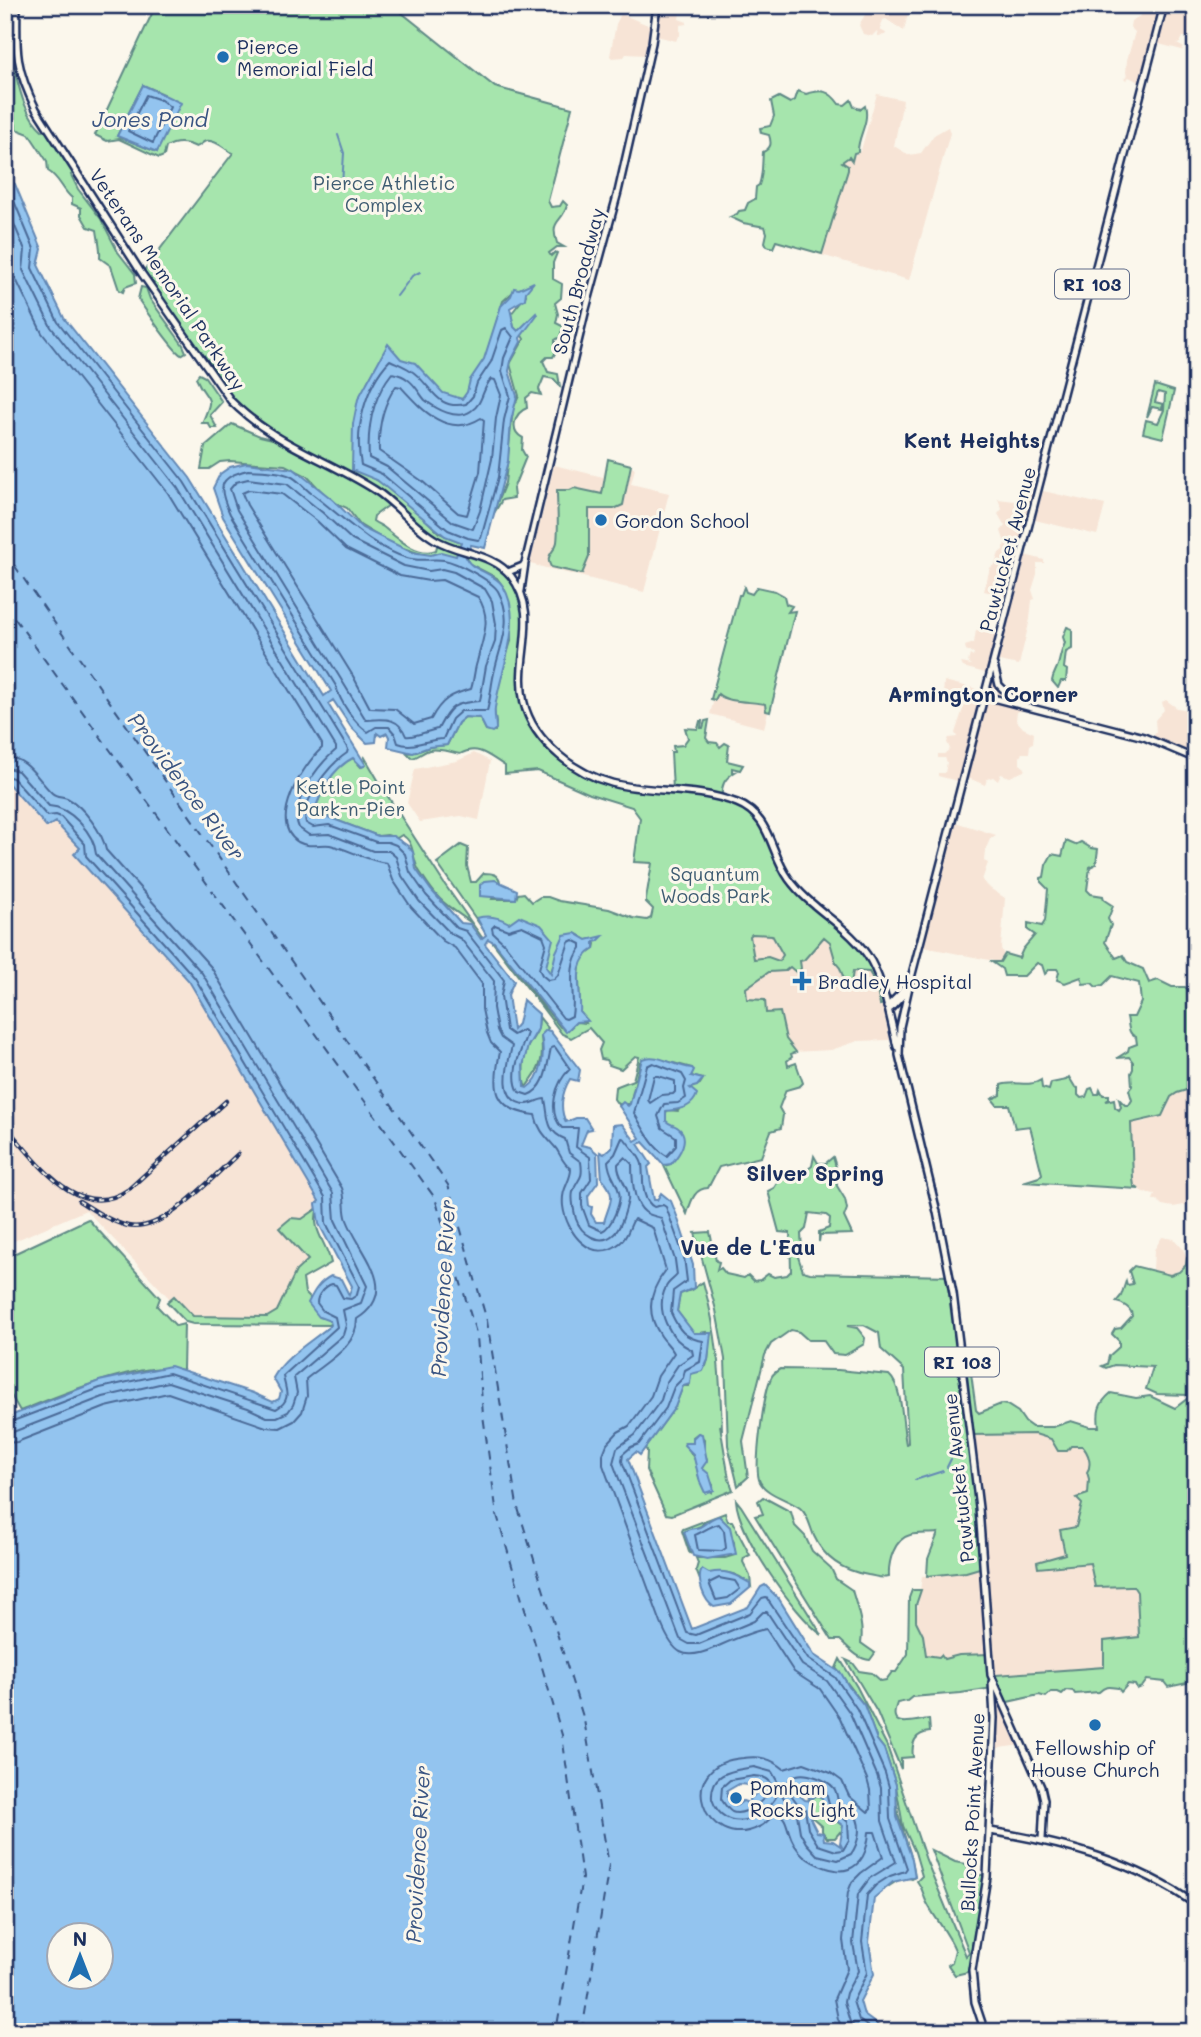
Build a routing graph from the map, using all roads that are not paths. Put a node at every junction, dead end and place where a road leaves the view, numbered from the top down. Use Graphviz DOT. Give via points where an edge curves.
graph roads {
  1 [pos="17,5"];
  2 [pos="657,5"];
  3 [pos="1164,5"];
  4 [pos="525,563"];
  5 [pos="508,572"];
  6 [pos="520,592"];
  7 [pos="994,659"];
  8 [pos="985,696"];
  9 [pos="1019,705"];
  10 [pos="1196,759"];
  11 [pos="911,981"];
  12 [pos="883,990"];
  13 [pos="900,994"];
  14 [pos="888,1008"];
  15 [pos="899,1055"];
  16 [pos="991,1675"];
  17 [pos="994,1689"];
  18 [pos="1003,1704"];
  19 [pos="994,1706"];
  20 [pos="990,1831"];
  21 [pos="1042,1840"];
  22 [pos="1196,1905"];
  23 [pos="985,2032"];
  1 -- 5 [label="main road, Veterans Memorial Parkway" via="17,62 36,109 226,395 267,432 373,488 427,534"];
  2 -- 4 [label="main road, South Broadway" via="618,192"];
  3 -- 7 [label="main road, Pawtucket Avenue / RI 103"];
  4 -- 5 [label="main road"];
  4 -- 6 [label="main road, South Broadway"];
  5 -- 6 [label="main road"];
  6 -- 12 [label="main road" via="525,618 521,691 528,715 548,745 601,780 635,789 727,800 753,812 771,837 788,878 858,942"];
  7 -- 8 [label="main road, Pawtucket Avenue / RI 103"];
  7 -- 9 [label="main road" via="999,685"];
  8 -- 9 [label="main road"];
  8 -- 11 [label="main road, Pawtucket Avenue / RI 103"];
  9 -- 10 [label="main road" via="1144,737"];
  11 -- 13 [label="main road, Pawtucket Avenue / RI 103"];
  11 -- 14 [label="main road, Pawtucket Avenue" via="901,999"];
  11 -- 15 [label="main road, Pawtucket Avenue / RI 103"];
  12 -- 13 [label="main road"];
  12 -- 14 [label="main road"];
  13 -- 14 [label="main road, Pawtucket Avenue / RI 103"];
  14 -- 15 [label="main road, RI 103"];
  15 -- 16 [label="main road, Pawtucket Avenue / RI 103" via="953,1293 978,1501"];
  16 -- 17 [label="main road, Bullocks Point Avenue / RI 103"];
  17 -- 18 [label="main road, RI 103"];
  17 -- 19 [label="main road, Bullocks Point Avenue / RI 103"];
  18 -- 19 [label="main road"];
  18 -- 21 [label="main road, RI 103" via="1041,1787"];
  19 -- 20 [label="main road, Bullocks Point Avenue / RI 103"];
  20 -- 21 [label="main road"];
  20 -- 23 [label="main road, Bullocks Point Avenue" via="984,1908 971,1970"];
  21 -- 22 [label="main road" via="1150,1876"];
}
